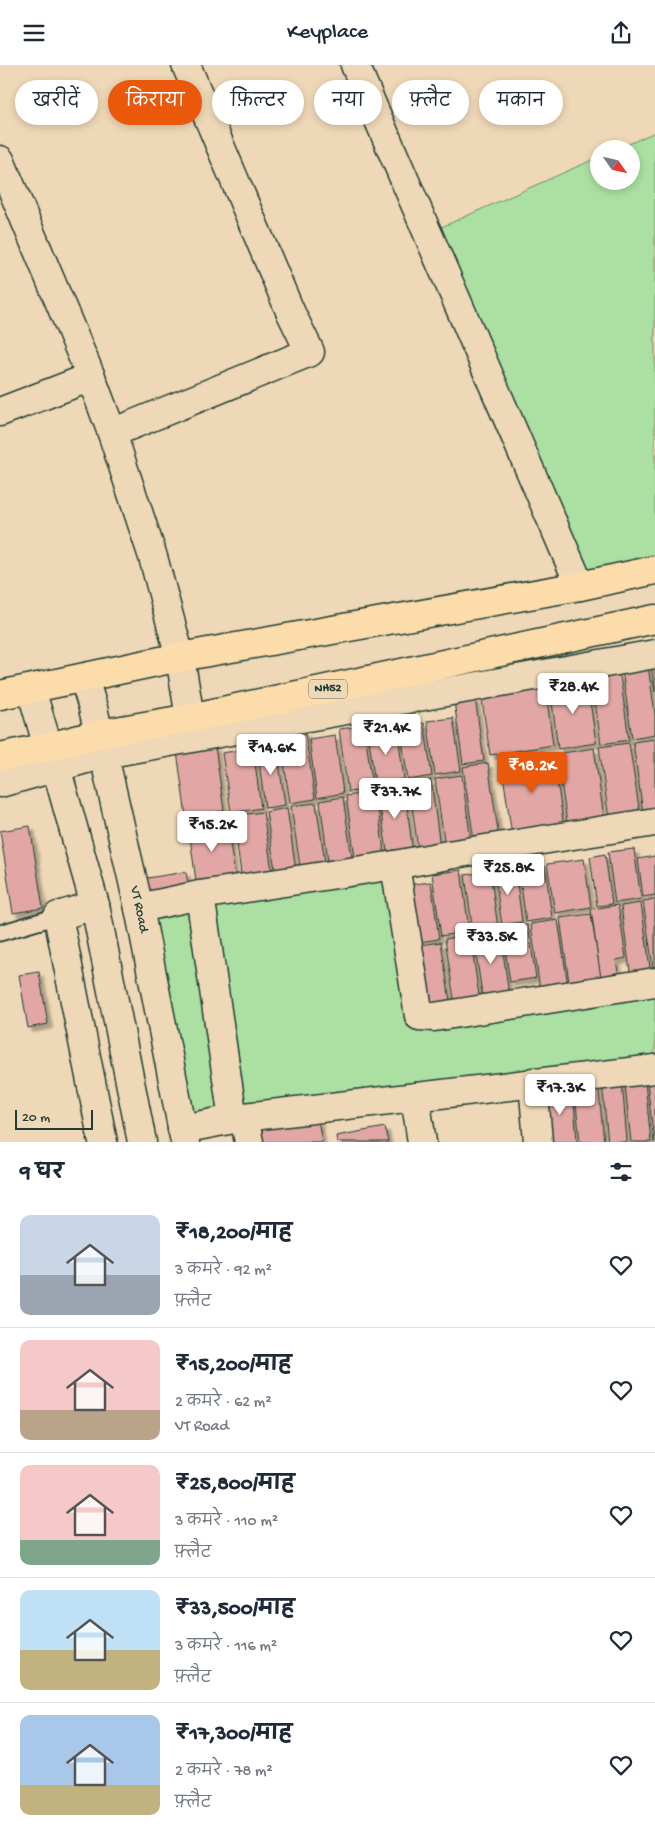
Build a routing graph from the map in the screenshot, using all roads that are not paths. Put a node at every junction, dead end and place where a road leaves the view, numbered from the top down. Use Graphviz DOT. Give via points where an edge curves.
graph roads {
  1 [pos="186,65"];
  2 [pos="355,65"];
  3 [pos="0,160"];
  4 [pos="91,377"];
  5 [pos="0,412"];
  6 [pos="112,433"];
  7 [pos="655,570"];
  8 [pos="580,586"];
  9 [pos="655,619"];
  10 [pos="655,654"];
  11 [pos="180,657"];
  12 [pos="84,678"];
  13 [pos="31,689"];
  14 [pos="0,695"];
  15 [pos="190,719"];
  16 [pos="102,744"];
  17 [pos="0,757"];
  18 [pos="52,757"];
  19 [pos="0,783"];
  20 [pos="655,822"];
  21 [pos="396,865"];
  22 [pos="200,895"];
  23 [pos="95,905"];
  24 [pos="139,908"];
  25 [pos="58,916"];
  26 [pos="0,933"];
  27 [pos="655,982"];
  28 [pos="655,1069"];
  29 [pos="533,1082"];
  30 [pos="415,1097"];
  31 [pos="242,1126"];
  32 [pos="184,1135"];
  33 [pos="103,1142"];
  34 [pos="142,1142"];
  35 [pos="422,1142"];
  36 [pos="538,1142"];
  1 -- 6 [label="street" via="310,352"];
  2 -- 8 [label="street"];
  3 -- 4 [label="street"];
  4 -- 5 [label="street"];
  4 -- 6 [label="street"];
  6 -- 11 [label="street" via="153,557"];
  7 -- 8 [label="highway"];
  8 -- 11 [label="highway"];
  9 -- 15 [label="highway, NH52"];
  10 -- 16 [label="street"];
  11 -- 12 [label="highway"];
  11 -- 15 [label="street"];
  12 -- 13 [label="highway"];
  12 -- 16 [label="street, VT Road"];
  13 -- 14 [label="highway"];
  13 -- 18 [label="street"];
  15 -- 16 [label="highway, NH52"];
  16 -- 18 [label="highway, NH52"];
  16 -- 24 [label="street, VT Road"];
  17 -- 18 [label="highway, NH52"];
  18 -- 19 [label="street"];
  18 -- 23 [label="street"];
  20 -- 21 [label="street"];
  21 -- 22 [label="street"];
  21 -- 27 [label="street" via="419,1016 434,1017"];
  22 -- 24 [label="street"];
  22 -- 31 [label="street"];
  23 -- 25 [label="street"];
  23 -- 34 [label="street"];
  24 -- 32 [label="street, VT Road"];
  25 -- 26 [label="lane"];
  25 -- 33 [label="street"];
  28 -- 29 [label="street"];
  29 -- 30 [label="street"];
  29 -- 36 [label="street"];
  30 -- 31 [label="street"];
  30 -- 35 [label="street"];
  31 -- 32 [label="street"];
}
